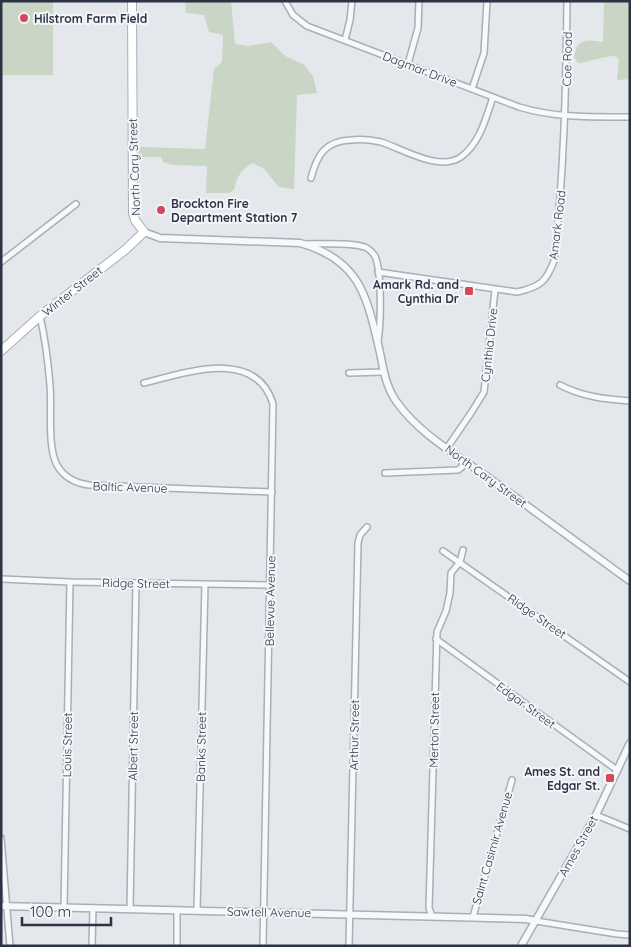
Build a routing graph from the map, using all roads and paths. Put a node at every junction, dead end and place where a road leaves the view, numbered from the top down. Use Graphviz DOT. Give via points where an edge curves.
graph roads {
  1 [pos="132,1"];
  2 [pos="285,1"];
  3 [pos="352,1"];
  4 [pos="420,1"];
  5 [pos="487,1"];
  6 [pos="567,1"];
  7 [pos="345,40"];
  8 [pos="408,64"];
  9 [pos="472,89"];
  10 [pos="493,97"];
  11 [pos="566,116"];
  12 [pos="630,117"];
  13 [pos="311,178"];
  14 [pos="76,204"];
  15 [pos="144,232"];
  16 [pos="300,244"];
  17 [pos="1,262"];
  18 [pos="378,272"];
  19 [pos="495,290"];
  20 [pos="40,316"];
  21 [pos="378,344"];
  22 [pos="1,351"];
  23 [pos="383,372"];
  24 [pos="349,373"];
  25 [pos="144,383"];
  26 [pos="560,385"];
  27 [pos="630,401"];
  28 [pos="447,448"];
  29 [pos="463,460"];
  30 [pos="385,473"];
  31 [pos="272,492"];
  32 [pos="367,527"];
  33 [pos="463,550"];
  34 [pos="443,551"];
  35 [pos="460,562"];
  36 [pos="1,579"];
  37 [pos="630,581"];
  38 [pos="70,582"];
  39 [pos="136,583"];
  40 [pos="205,584"];
  41 [pos="270,585"];
  42 [pos="436,639"];
  43 [pos="630,682"];
  44 [pos="630,743"];
  45 [pos="617,770"];
  46 [pos="512,780"];
  47 [pos="596,815"];
  48 [pos="630,829"];
  49 [pos="1,838"];
  50 [pos="4,907"];
  51 [pos="64,908"];
  52 [pos="93,908"];
  53 [pos="130,909"];
  54 [pos="177,910"];
  55 [pos="197,910"];
  56 [pos="264,912"];
  57 [pos="350,914"];
  58 [pos="432,916"];
  59 [pos="473,917"];
  60 [pos="536,921"];
  61 [pos="630,935"];
  62 [pos="10,946"];
  63 [pos="92,946"];
  64 [pos="177,946"];
  65 [pos="263,946"];
  66 [pos="349,946"];
  67 [pos="521,946"];
  1 -- 15 [label="main road, North Cary Street" via="133,212"];
  2 -- 7 [label="street, Dagmar Drive" via="293,15 308,26"];
  3 -- 7 [label="street"];
  4 -- 8 [label="street" via="418,28"];
  5 -- 9 [label="street" via="485,44"];
  6 -- 11 [label="street, Coe Road"];
  7 -- 8 [label="street, Dagmar Drive"];
  8 -- 9 [label="street, Dagmar Drive"];
  9 -- 10 [label="street, Dagmar Drive"];
  10 -- 11 [label="street, Dagmar Drive" via="534,111"];
  10 -- 13 [label="street" via="475,142 455,160 426,159 372,140 346,140 336,142 318,155"];
  11 -- 12 [label="street, Dagmar Drive"];
  11 -- 19 [label="street, Amark Road" via="556,244 549,274 532,289 517,292"];
  14 -- 17 [label="street"];
  15 -- 16 [label="street, North Cary Street" via="160,238"];
  15 -- 20 [label="main road, Winter Street"];
  16 -- 18 [label="street, North Cary Street" via="369,249 375,256"];
  16 -- 21 [label="street, North Cary Street" via="329,255 355,277 364,294"];
  18 -- 19 [label="street, Amark Road"];
  18 -- 21 [label="street, North Cary Street"];
  19 -- 28 [label="street, Cynthia Drive" via="484,392"];
  20 -- 22 [label="main road, Winter Street"];
  20 -- 31 [label="street, Baltic Avenue" via="50,384 52,450 58,466 69,479 88,485"];
  21 -- 23 [label="street, North Cary Street"];
  23 -- 24 [label="street"];
  23 -- 28 [label="street, North Cary Street" via="396,401 412,422"];
  25 -- 31 [label="street, Bellevue Avenue" via="221,367 246,374 264,384 273,404"];
  26 -- 27 [label="street" via="586,396"];
  28 -- 29 [label="street, North Cary Street"];
  29 -- 30 [label="street" via="458,470"];
  29 -- 37 [label="street, North Cary Street"];
  31 -- 41 [label="street, Bellevue Avenue"];
  32 -- 57 [label="street, Arthur Street" via="358,543"];
  33 -- 35 [label="street, Merton Street"];
  34 -- 35 [label="street, Ridge Street"];
  35 -- 42 [label="street, Merton Street" via="451,573 446,611"];
  35 -- 43 [label="street, Ridge Street"];
  36 -- 38 [label="street, Ridge Street"];
  38 -- 39 [label="street, Ridge Street"];
  38 -- 51 [label="street, Louis Street"];
  39 -- 40 [label="street, Ridge Street"];
  39 -- 53 [label="street, Albert Street"];
  40 -- 41 [label="street, Ridge Street"];
  40 -- 55 [label="street, Banks Street"];
  41 -- 56 [label="street, Bellevue Avenue"];
  42 -- 45 [label="street, Edgar Street"];
  42 -- 58 [label="street, Merton Street"];
  44 -- 45 [label="street, Ames Street"];
  45 -- 47 [label="street, Ames Street"];
  46 -- 59 [label="street, Saint Casimir Avenue"];
  47 -- 48 [label="street"];
  47 -- 60 [label="street, Ames Street"];
  49 -- 50 [label="street"];
  50 -- 51 [label="street, Sawtell Avenue"];
  50 -- 62 [label="street"];
  51 -- 52 [label="street, Sawtell Avenue"];
  52 -- 53 [label="street, Sawtell Avenue"];
  52 -- 63 [label="street"];
  53 -- 54 [label="street, Sawtell Avenue"];
  54 -- 55 [label="street, Sawtell Avenue"];
  54 -- 64 [label="street"];
  55 -- 56 [label="street, Sawtell Avenue"];
  56 -- 57 [label="street, Sawtell Avenue"];
  56 -- 65 [label="street, Bellevue Avenue"];
  57 -- 58 [label="street, Sawtell Avenue"];
  57 -- 66 [label="street, Arthur Street"];
  58 -- 59 [label="street, Sawtell Avenue"];
  59 -- 60 [label="street, Sawtell Avenue"];
  60 -- 61 [label="street"];
  60 -- 67 [label="street, Ames Street"];
}
